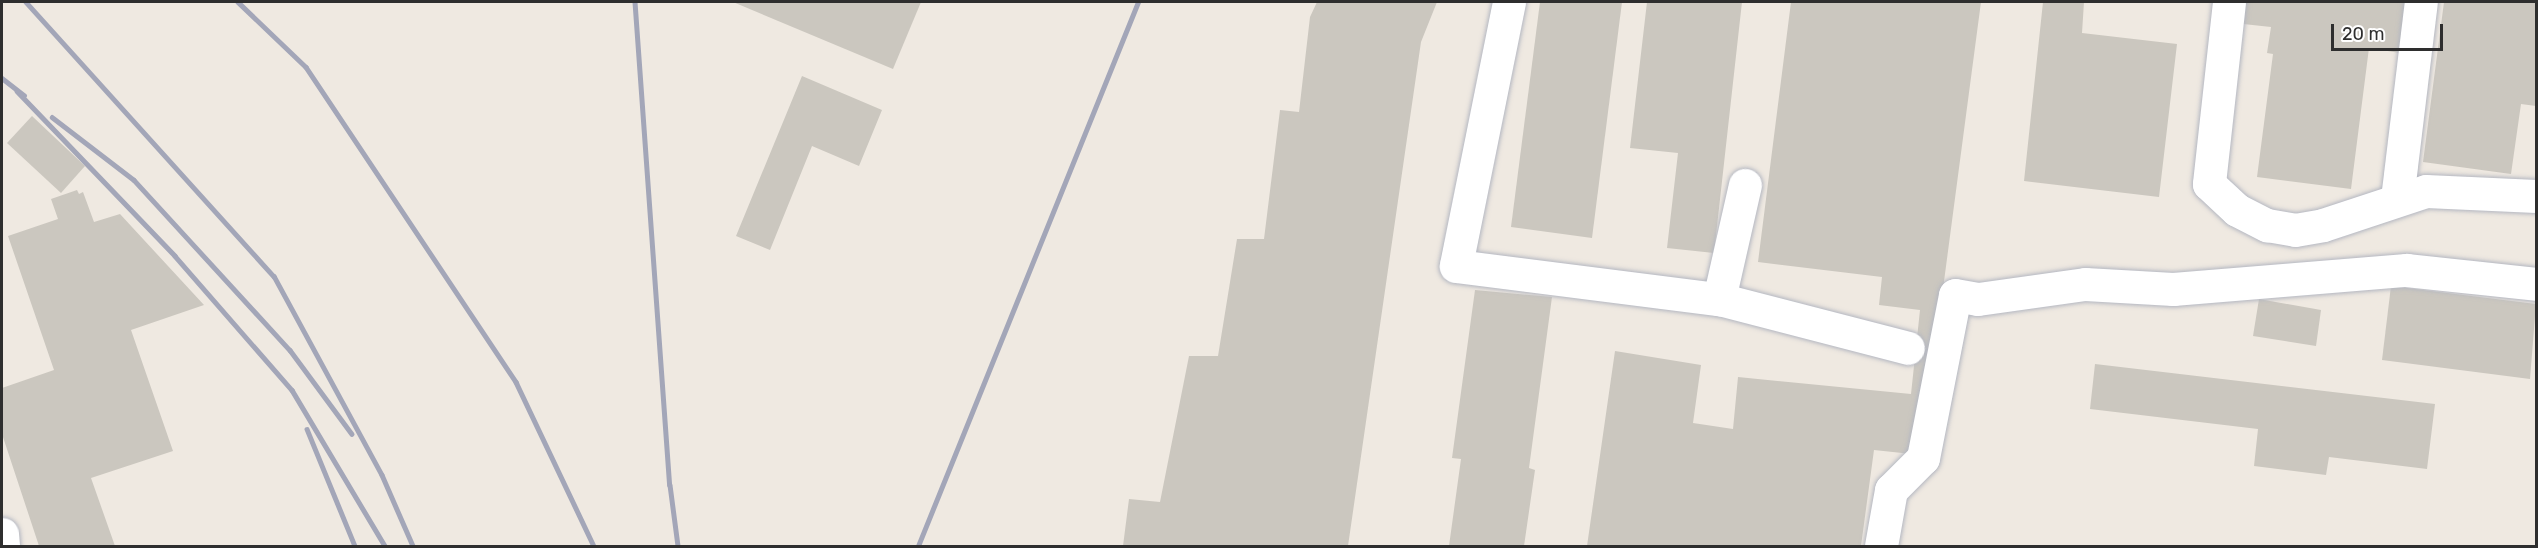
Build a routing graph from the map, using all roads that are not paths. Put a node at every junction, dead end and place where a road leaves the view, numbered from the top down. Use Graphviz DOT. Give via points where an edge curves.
graph roads {
  1 [pos="1509,2"];
  2 [pos="2421,2"];
  3 [pos="2229,3"];
  4 [pos="1744,185"];
  5 [pos="2536,196"];
  6 [pos="2397,199"];
  7 [pos="2536,284"];
  8 [pos="1719,299"];
  9 [pos="1908,348"];
  10 [pos="2,534"];
  11 [pos="3,546"];
  12 [pos="1881,546"];
  1 -- 8 [label="lane" via="1456,266"];
  2 -- 6 [label="lane"];
  3 -- 6 [label="lane" via="2209,184 2237,210 2267,225 2295,230 2323,225"];
  4 -- 8 [label="lane"];
  5 -- 6 [label="lane" via="2426,191"];
  7 -- 12 [label="lane" via="2406,270 2173,289 2085,284 1978,299 1955,295 1923,458 1891,490"];
  8 -- 9 [label="lane"];
  10 -- 11 [label="lane"];
}
